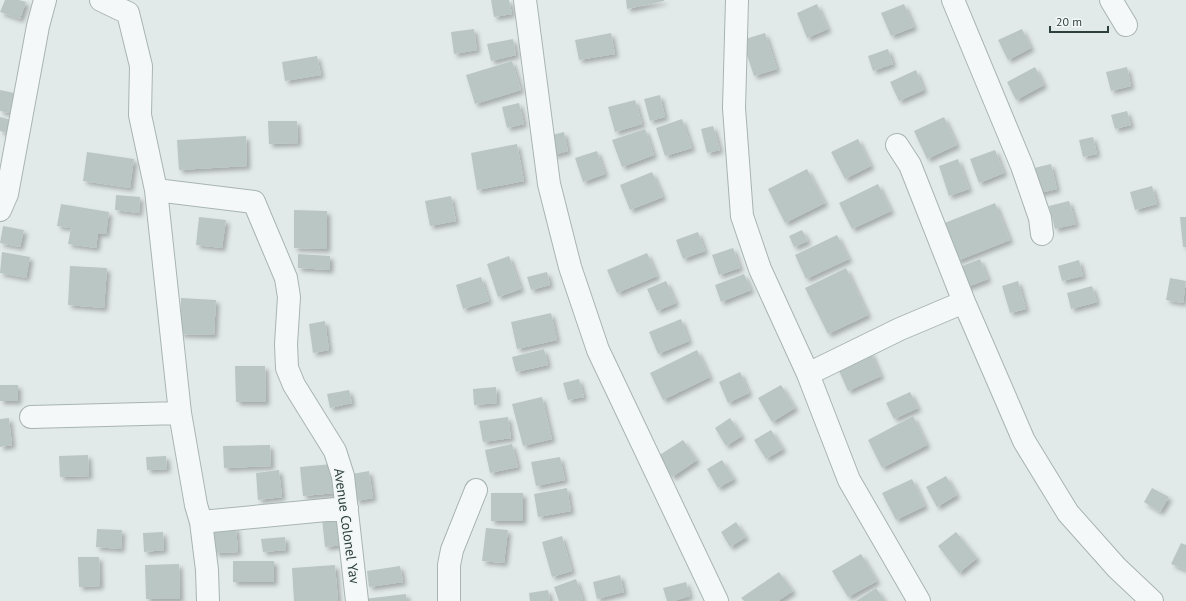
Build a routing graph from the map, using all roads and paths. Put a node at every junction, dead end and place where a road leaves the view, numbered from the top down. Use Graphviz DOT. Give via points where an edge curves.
graph roads {
  1 [pos="45,0"];
  2 [pos="101,0"];
  3 [pos="525,0"];
  4 [pos="737,0"];
  5 [pos="953,0"];
  6 [pos="1112,0"];
  7 [pos="123,4"];
  8 [pos="1126,25"];
  9 [pos="897,145"];
  10 [pos="156,190"];
  11 [pos="0,210"];
  12 [pos="1042,234"];
  13 [pos="964,302"];
  14 [pos="808,374"];
  15 [pos="180,413"];
  16 [pos="31,417"];
  17 [pos="476,490"];
  18 [pos="347,508"];
  19 [pos="201,522"];
  20 [pos="208,601"];
  21 [pos="357,601"];
  22 [pos="449,601"];
  23 [pos="717,601"];
  24 [pos="919,601"];
  25 [pos="1152,601"];
  1 -- 11 [label="street" via="7,194"];
  2 -- 7 [label="street"];
  3 -- 23 [label="street" via="549,184 570,268 598,350"];
  4 -- 14 [label="street" via="734,108 742,216 760,269"];
  5 -- 12 [label="street" via="1022,166 1040,218"];
  6 -- 8 [label="street"];
  7 -- 10 [label="street" via="128,13 141,66 140,115"];
  9 -- 13 [label="street" via="910,165"];
  10 -- 15 [label="street"];
  10 -- 18 [label="street, Avenue Colonel Yav" via="254,202 286,278 289,297 287,368 294,385 335,451 343,476"];
  13 -- 14 [label="street"];
  13 -- 25 [label="street" via="1024,441 1068,512 1117,568"];
  14 -- 24 [label="street" via="849,480"];
  15 -- 16 [label="street"];
  15 -- 19 [label="street"];
  17 -- 22 [label="street" via="452,550 449,565"];
  18 -- 19 [label="street"];
  18 -- 21 [label="street, Avenue Colonel Yav"];
  19 -- 20 [label="street"];
}
